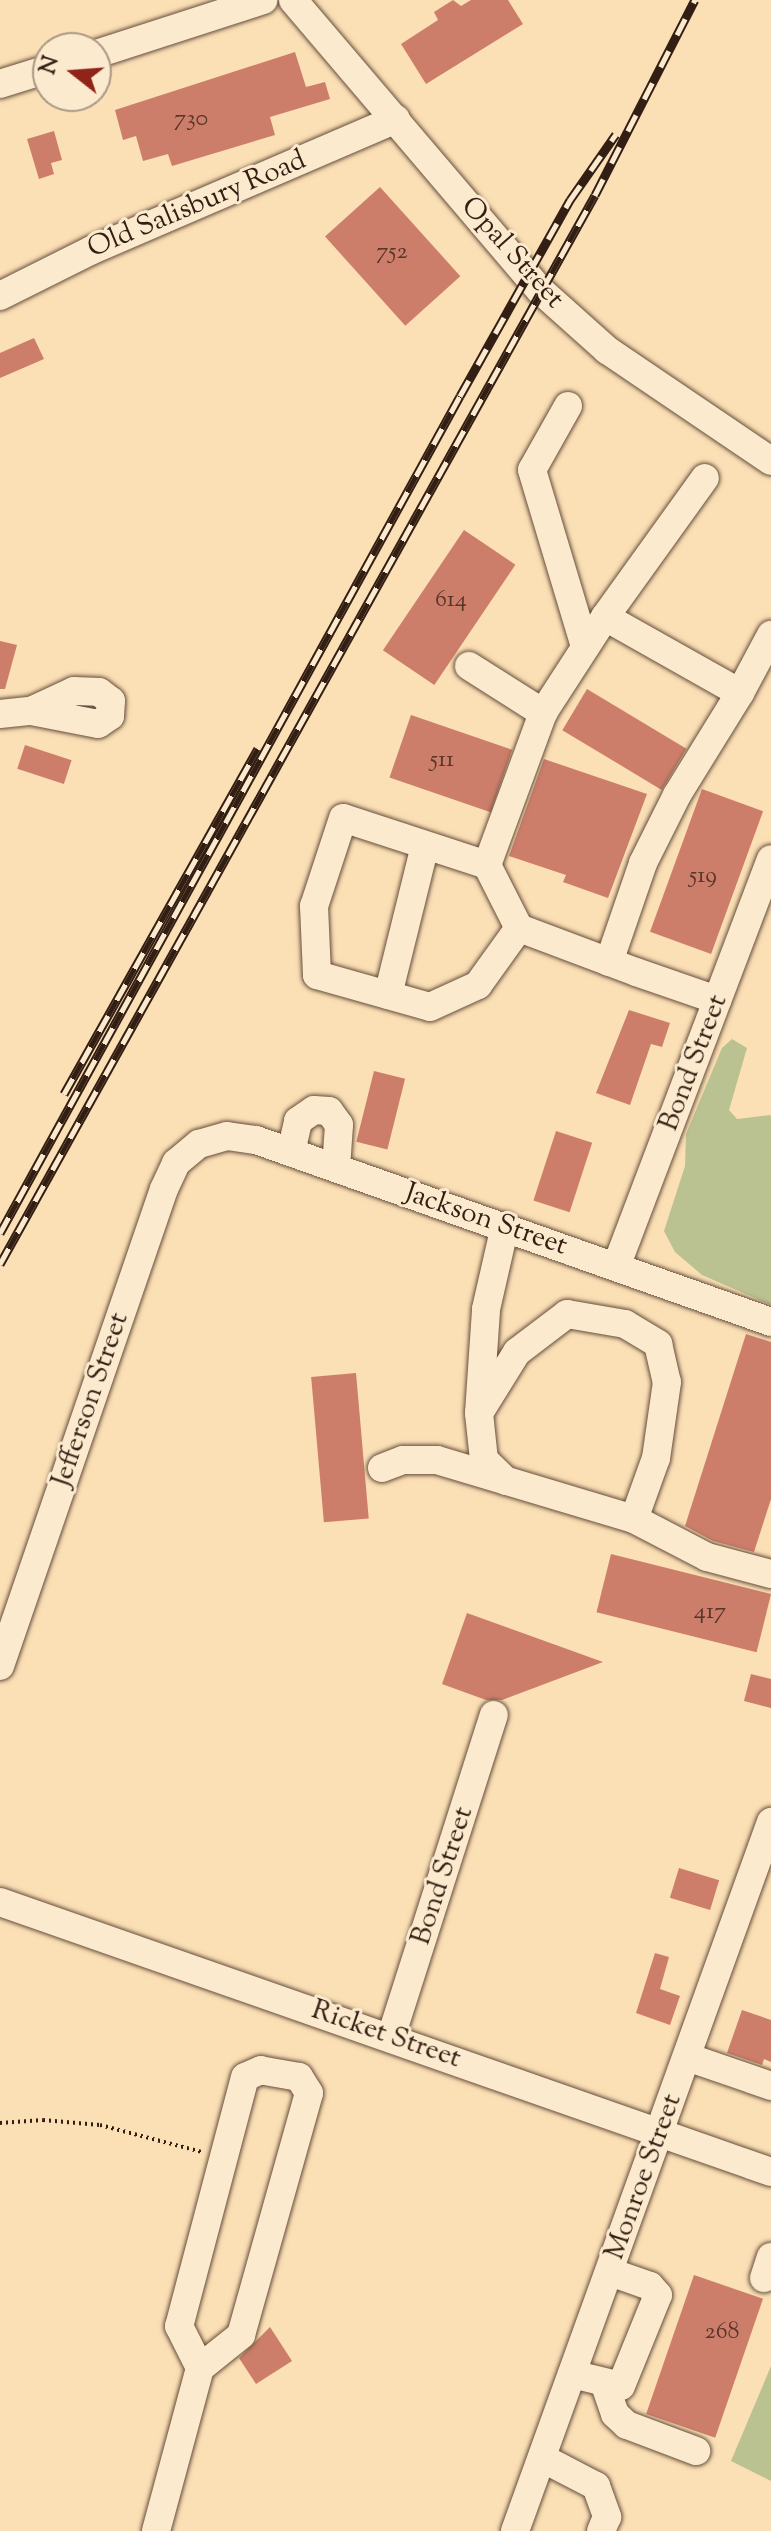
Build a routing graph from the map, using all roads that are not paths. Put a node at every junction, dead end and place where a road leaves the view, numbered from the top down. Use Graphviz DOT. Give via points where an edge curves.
graph roads {
  1 [pos="263,0"];
  2 [pos="293,0"];
  3 [pos="112,49"];
  4 [pos="32,74"];
  5 [pos="0,84"];
  6 [pos="396,119"];
  7 [pos="0,296"];
  8 [pos="568,406"];
  9 [pos="771,461"];
  10 [pos="705,478"];
  11 [pos="605,617"];
  12 [pos="771,635"];
  13 [pos="585,647"];
  14 [pos="469,666"];
  15 [pos="740,693"];
  16 [pos="31,711"];
  17 [pos="543,713"];
  18 [pos="0,714"];
  19 [pos="425,845"];
  20 [pos="771,859"];
  21 [pos="487,865"];
  22 [pos="519,928"];
  23 [pos="609,962"];
  24 [pos="388,995"];
  25 [pos="717,1000"];
  26 [pos="199,1144"];
  27 [pos="291,1152"];
  28 [pos="336,1168"];
  29 [pos="505,1226"];
  30 [pos="616,1267"];
  31 [pos="771,1322"];
  32 [pos="479,1413"];
  33 [pos="382,1468"];
  34 [pos="506,1481"];
  35 [pos="634,1519"];
  36 [pos="770,1568"];
  37 [pos="0,1666"];
  38 [pos="494,1715"];
  39 [pos="770,1829"];
  40 [pos="760,1888"];
  41 [pos="0,1902"];
  42 [pos="391,2037"];
  43 [pos="687,2057"];
  44 [pos="771,2086"];
  45 [pos="662,2130"];
  46 [pos="771,2172"];
  47 [pos="610,2272"];
  48 [pos="200,2368"];
  49 [pos="572,2374"];
  50 [pos="605,2385"];
  51 [pos="696,2451"];
  52 [pos="542,2458"];
  53 [pos="156,2531"];
  54 [pos="515,2531"];
  55 [pos="601,2531"];
  1 -- 3 [label="street"];
  2 -- 6 [label="street, Opal Street"];
  4 -- 5 [label="street"];
  6 -- 7 [label="street, Old Salisbury Road" via="106,244"];
  6 -- 9 [label="street, Opal Street" via="541,291 607,350"];
  8 -- 13 [label="street" via="532,470"];
  10 -- 11 [label="street"];
  11 -- 13 [label="street"];
  11 -- 15 [label="street"];
  12 -- 15 [label="street"];
  13 -- 17 [label="street"];
  14 -- 17 [label="street"];
  15 -- 23 [label="street" via="677,795 643,863"];
  16 -- 18 [label="street"];
  17 -- 21 [label="street"];
  19 -- 21 [label="street"];
  19 -- 24 [label="street"];
  19 -- 24 [label="street" via="343,818 314,906 317,975"];
  20 -- 25 [label="street, Bond Street"];
  21 -- 22 [label="street"];
  22 -- 23 [label="street"];
  22 -- 24 [label="street" via="478,985 430,1007"];
  23 -- 25 [label="street"];
  25 -- 30 [label="street, Bond Street"];
  26 -- 27 [label="street, Jackson Street" via="227,1136"];
  26 -- 37 [label="street, Jefferson Street" via="176,1163 164,1189"];
  27 -- 28 [label="street, Jackson Street"];
  27 -- 28 [label="street" via="298,1121 314,1110 329,1111 339,1125"];
  28 -- 29 [label="street, Jackson Street"];
  29 -- 30 [label="street, Jackson Street"];
  29 -- 32 [label="street" via="486,1309"];
  30 -- 31 [label="street, Jackson Street"];
  32 -- 34 [label="street" via="484,1460"];
  32 -- 35 [label="street" via="517,1352 567,1314 625,1324 658,1344 667,1382 656,1458"];
  33 -- 34 [label="street" via="403,1460 437,1460"];
  34 -- 35 [label="street"];
  35 -- 36 [label="street" via="707,1557"];
  38 -- 42 [label="street, Bond Street"];
  39 -- 40 [label="street, Monroe Street"];
  40 -- 43 [label="street, Monroe Street"];
  41 -- 42 [label="street, Ricket Street"];
  42 -- 45 [label="street, Ricket Street"];
  43 -- 44 [label="street"];
  43 -- 45 [label="street, Monroe Street"];
  45 -- 46 [label="street, Ricket Street"];
  45 -- 47 [label="street, Monroe Street"];
  47 -- 49 [label="street, Monroe Street"];
  47 -- 50 [label="street" via="650,2286 658,2295 621,2386"];
  48 -- 48 [label="street" via="179,2326 245,2077 261,2070 299,2077 309,2093 241,2335"];
  48 -- 53 [label="street"];
  49 -- 50 [label="street"];
  49 -- 52 [label="street, Monroe Street"];
  50 -- 51 [label="street" via="615,2414 627,2425"];
  52 -- 54 [label="street, Monroe Street"];
  52 -- 55 [label="street" via="596,2486 607,2517"];
}
